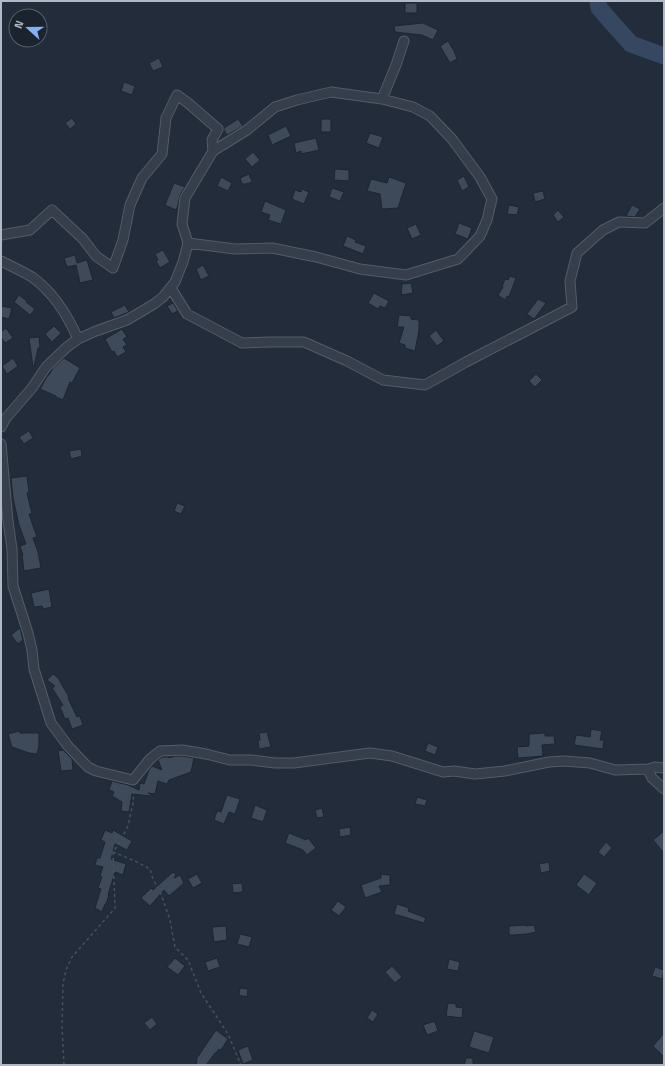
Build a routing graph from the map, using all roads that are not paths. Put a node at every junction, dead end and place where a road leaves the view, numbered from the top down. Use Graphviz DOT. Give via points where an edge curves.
graph roads {
  1 [pos="404,41"];
  2 [pos="382,99"];
  3 [pos="213,151"];
  4 [pos="664,208"];
  5 [pos="1,235"];
  6 [pos="188,242"];
  7 [pos="1,261"];
  8 [pos="171,288"];
  9 [pos="78,340"];
  10 [pos="1,427"];
  11 [pos="1,444"];
  12 [pos="664,768"];
  13 [pos="648,769"];
  14 [pos="664,789"];
  1 -- 2 [label="street"];
  2 -- 3 [label="street" via="331,92 297,100 275,107 247,130"];
  2 -- 6 [label="street" via="413,107 430,116 452,139 480,177 492,199 480,236 458,258 406,275 360,269 272,248 235,249"];
  3 -- 5 [label="street" via="212,140 218,129 177,95 166,118 162,154 142,178 130,205 123,240 113,268 96,256 83,238 52,210 30,230"];
  3 -- 6 [label="street" via="185,198 182,224"];
  4 -- 8 [label="street" via="645,223 619,222 603,230 577,253 570,281 572,307 425,385 383,380 304,342 242,343 187,314"];
  6 -- 8 [label="street" via="180,271"];
  7 -- 9 [label="street" via="31,277 48,290 61,307"];
  8 -- 9 [label="street" via="163,297 136,315"];
  9 -- 10 [label="street" via="46,367"];
  11 -- 13 [label="street" via="12,549 13,586 28,634 34,669 51,723 88,767 133,780 160,751 182,750 230,760 275,763 370,753 392,756 443,772 475,774 564,761 590,763 615,770"];
  12 -- 13 [label="street"];
  13 -- 14 [label="street" via="652,778"];
}
